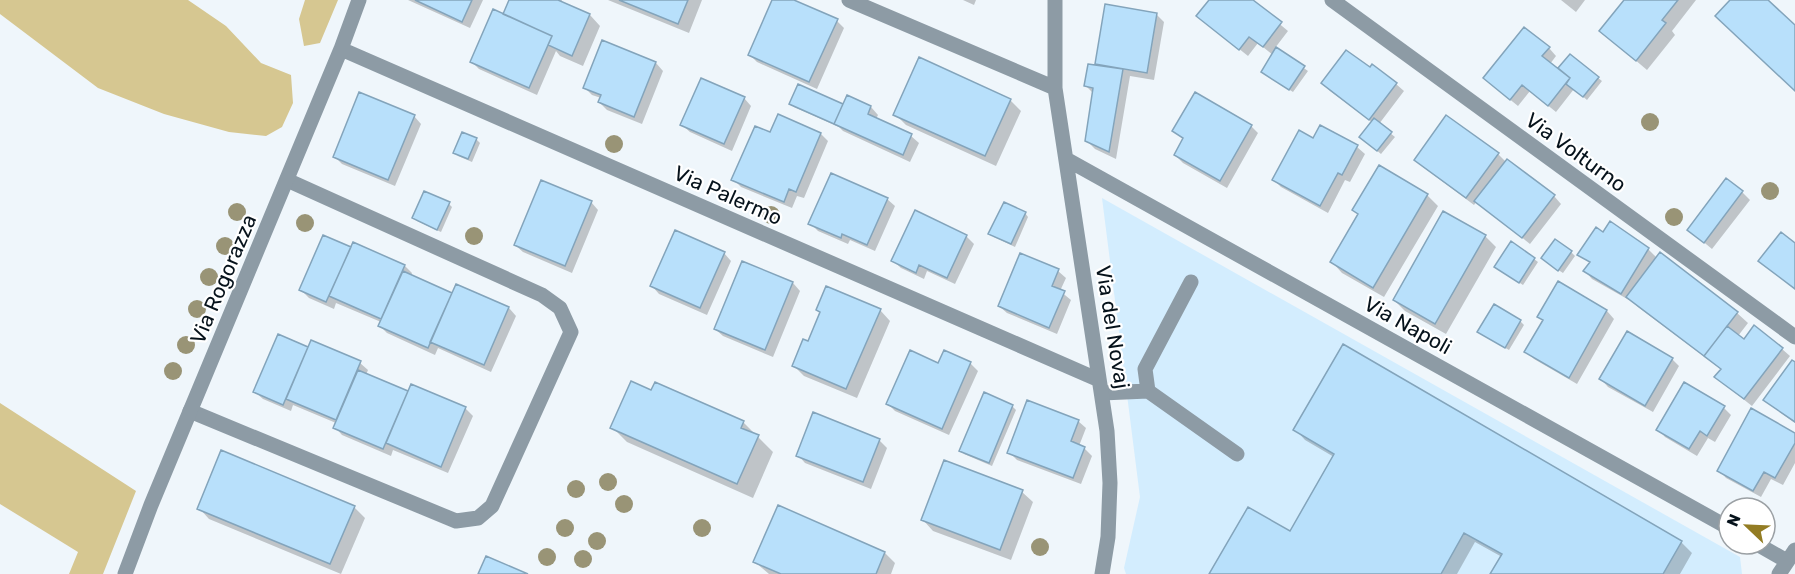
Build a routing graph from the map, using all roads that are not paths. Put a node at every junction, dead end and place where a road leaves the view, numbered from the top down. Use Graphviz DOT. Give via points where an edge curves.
graph roads {
  1 [pos="358,0"];
  2 [pos="849,0"];
  3 [pos="1055,0"];
  4 [pos="1332,0"];
  5 [pos="341,49"];
  6 [pos="1056,88"];
  7 [pos="1066,159"];
  8 [pos="287,180"];
  9 [pos="1191,282"];
  10 [pos="1795,337"];
  11 [pos="1100,387"];
  12 [pos="1148,391"];
  13 [pos="190,411"];
  14 [pos="1237,454"];
  15 [pos="1717,521"];
  16 [pos="125,574"];
  17 [pos="1102,574"];
  1 -- 5 [label="street, Via Rogorazza"];
  2 -- 6 [label="street"];
  3 -- 6 [label="street, Via del Novaj"];
  4 -- 10 [label="street, Via Volturno"];
  5 -- 8 [label="street, Via Rogorazza"];
  5 -- 11 [label="street, Via Palermo"];
  6 -- 7 [label="street, Via del Novaj"];
  7 -- 11 [label="street, Via del Novaj"];
  7 -- 15 [label="street, Via Napoli"];
  8 -- 13 [label="street, Via Rogorazza"];
  8 -- 13 [label="street" via="542,295 560,308 571,332 492,506 478,518 456,521"];
  9 -- 12 [label="street" via="1145,369"];
  11 -- 12 [label="street"];
  11 -- 17 [label="street, Via del Novaj" via="1110,483"];
  12 -- 14 [label="street"];
  13 -- 16 [label="street, Via Rogorazza"];
}
